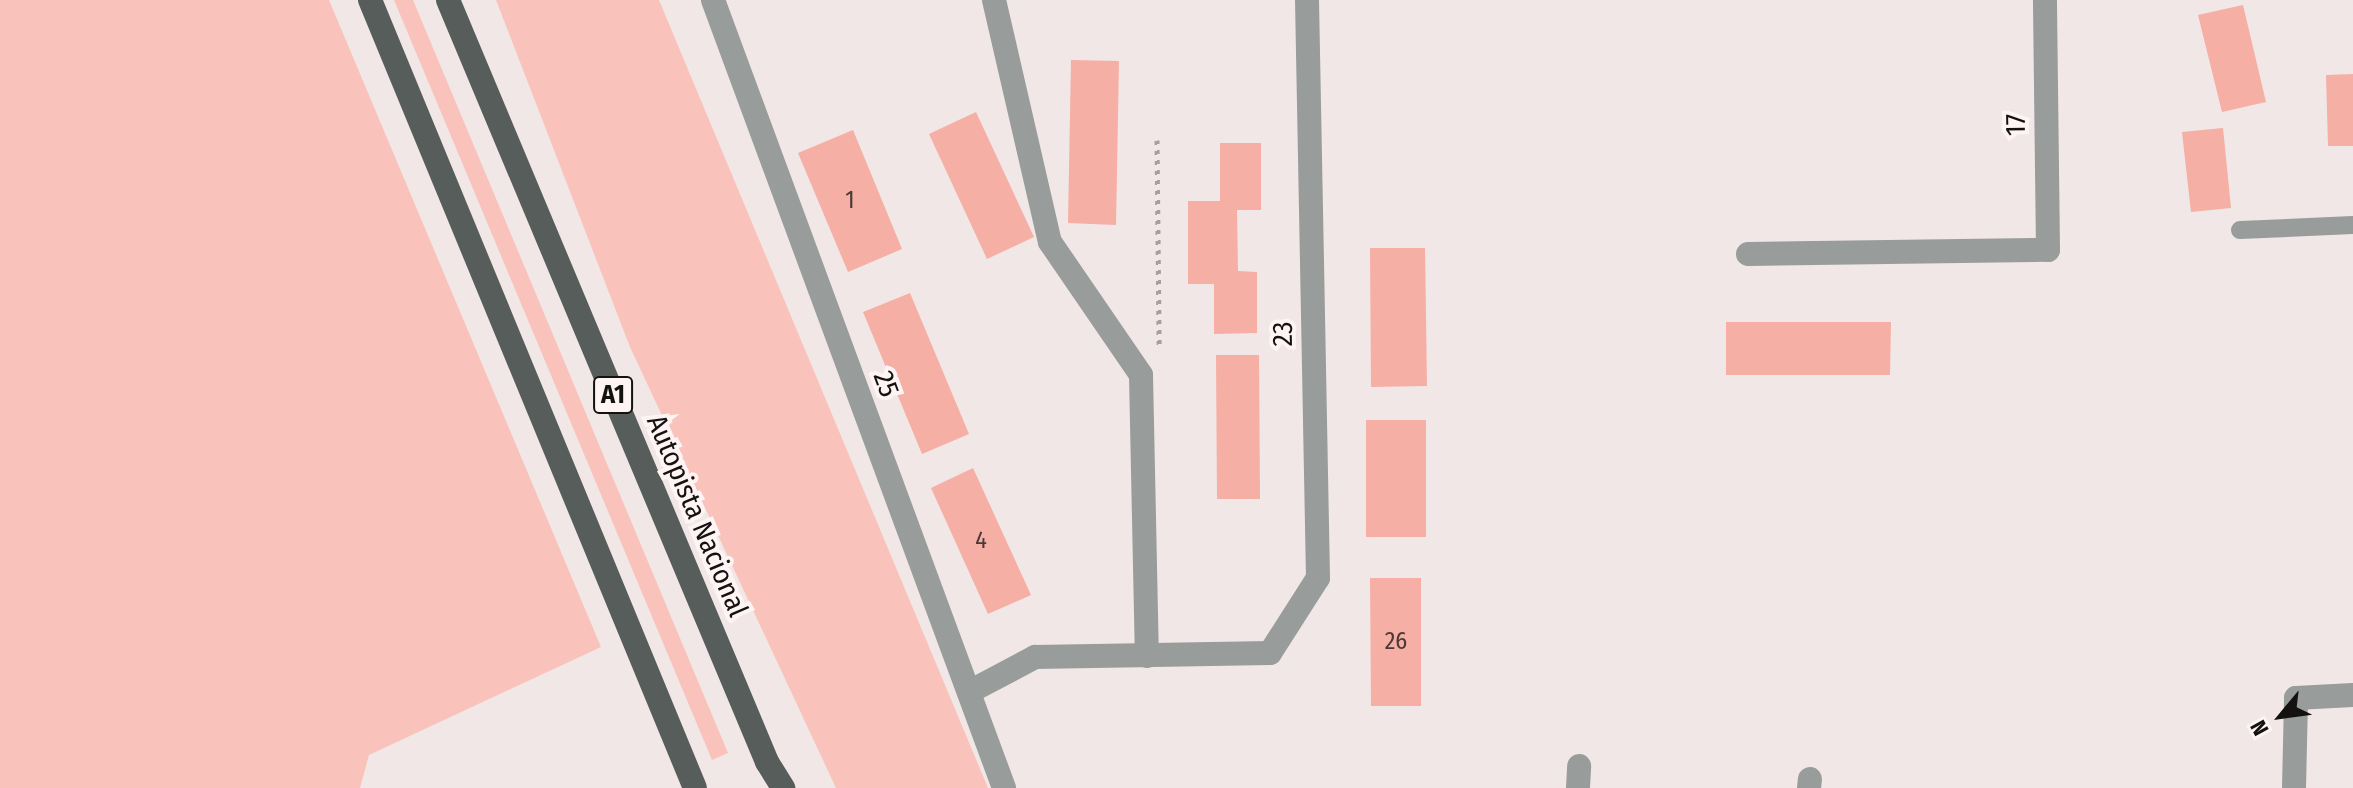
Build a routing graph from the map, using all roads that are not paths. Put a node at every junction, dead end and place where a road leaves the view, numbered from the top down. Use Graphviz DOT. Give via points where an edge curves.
graph roads {
  1 [pos="370,0"];
  2 [pos="448,0"];
  3 [pos="713,0"];
  4 [pos="994,0"];
  5 [pos="1307,0"];
  6 [pos="2045,0"];
  7 [pos="2353,225"];
  8 [pos="2240,230"];
  9 [pos="1748,254"];
  10 [pos="1147,656"];
  11 [pos="969,692"];
  12 [pos="2353,695"];
  13 [pos="695,788"];
  14 [pos="783,788"];
  15 [pos="1004,788"];
  16 [pos="2294,788"];
  1 -- 13 [label="main road"];
  2 -- 14 [label="main road, Autopista Nacional / A1" via="767,762"];
  3 -- 11 [label="street, 25"];
  4 -- 10 [label="street" via="1050,242 1141,375"];
  5 -- 10 [label="street, 23" via="1318,578 1270,653"];
  6 -- 9 [label="street, 17" via="2048,250"];
  7 -- 8 [label="lane"];
  10 -- 11 [label="street" via="1035,657"];
  11 -- 15 [label="street, 25"];
  12 -- 16 [label="street" via="2296,698"];
}
